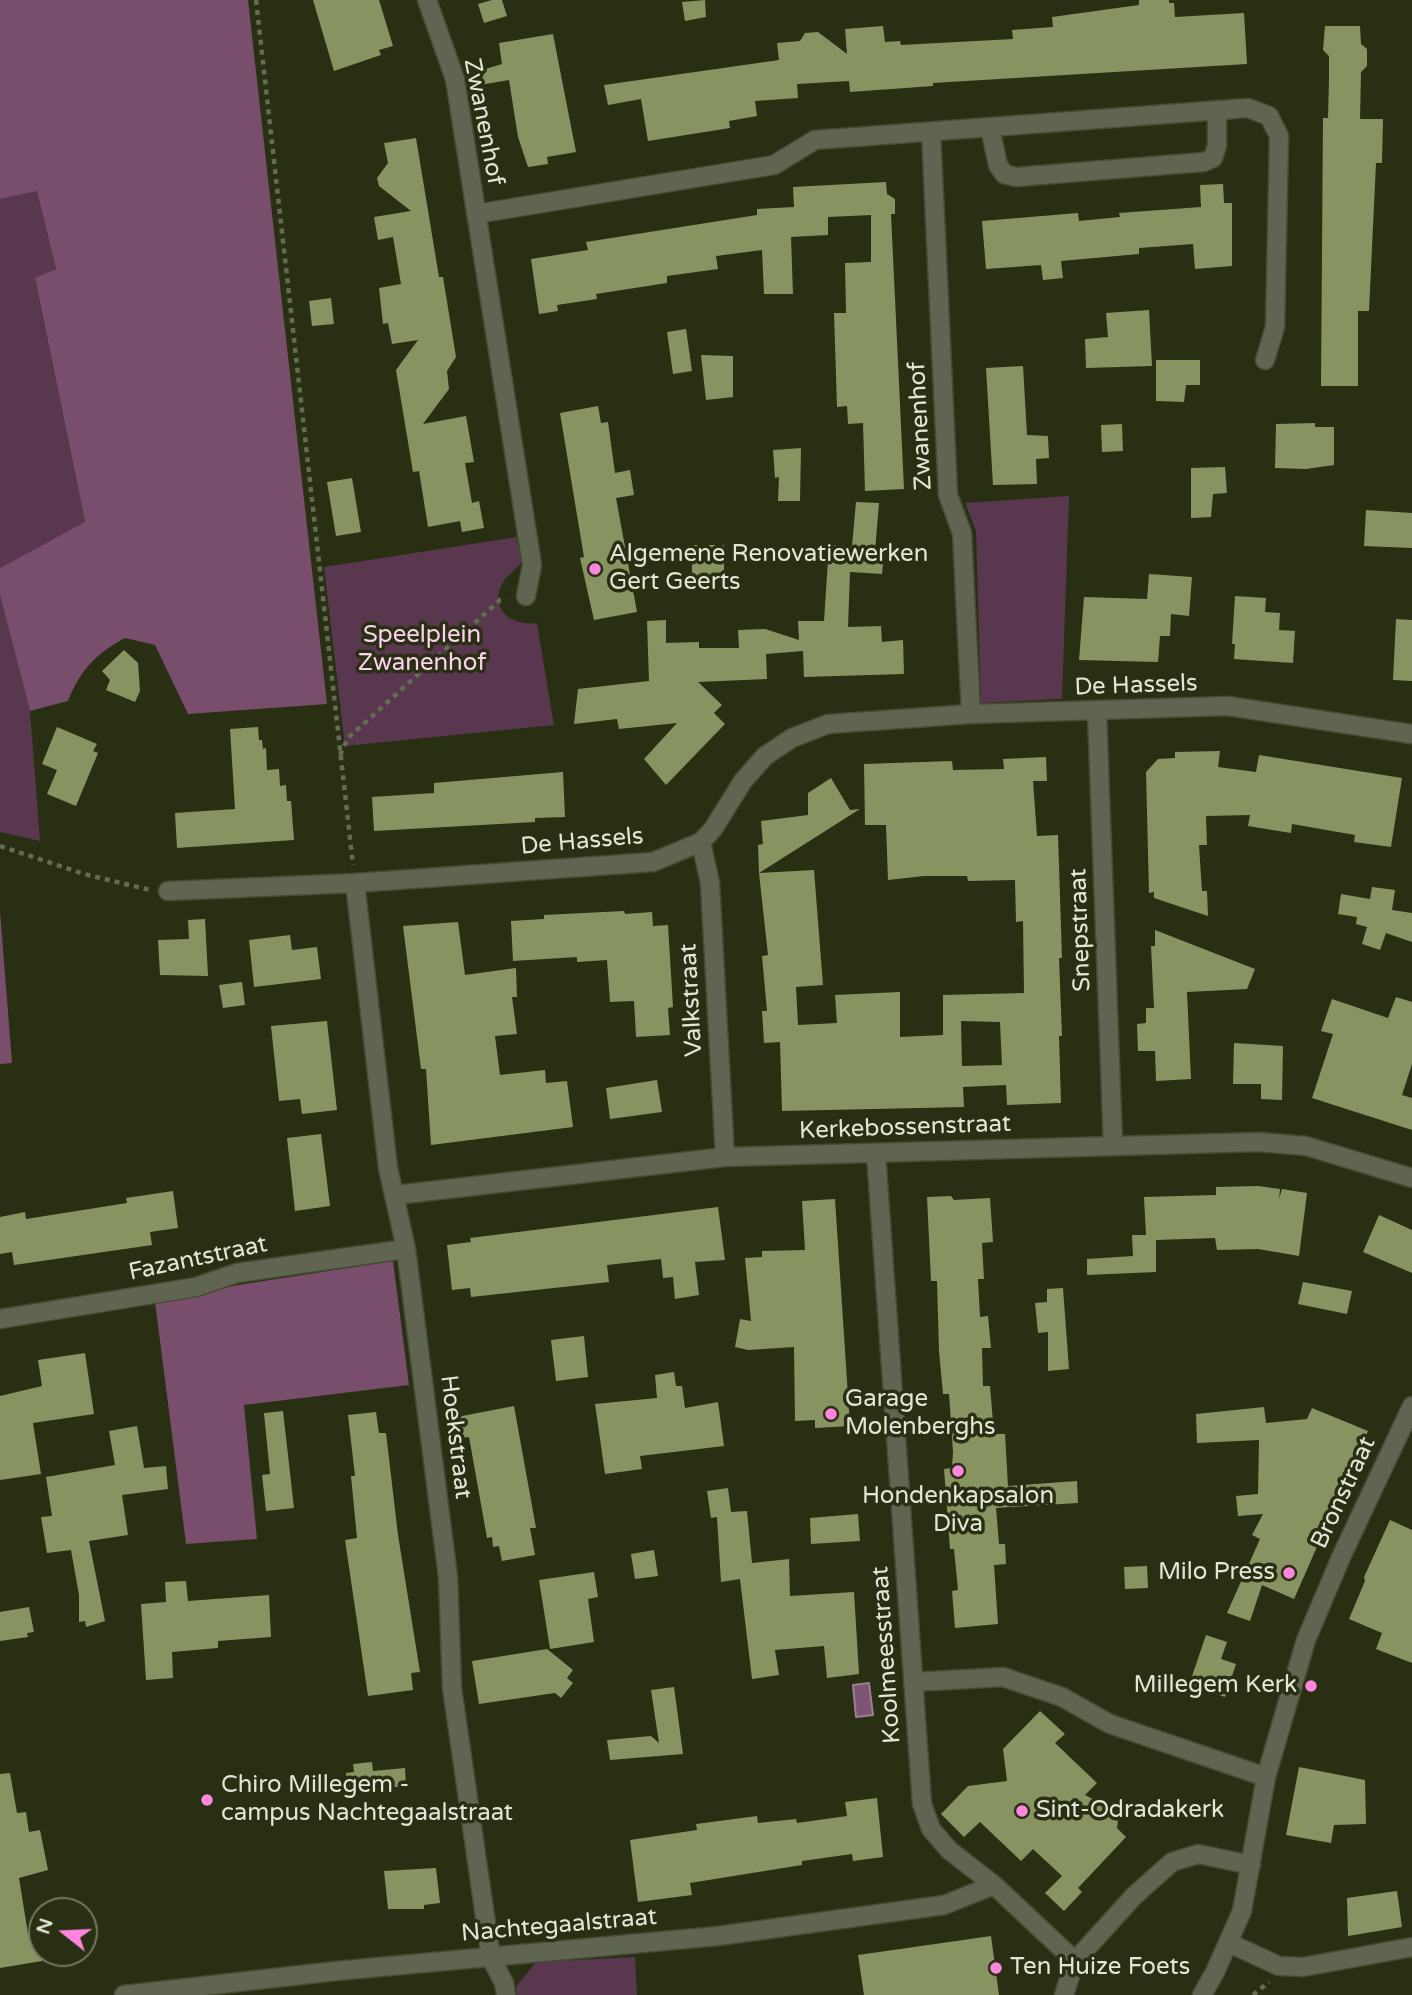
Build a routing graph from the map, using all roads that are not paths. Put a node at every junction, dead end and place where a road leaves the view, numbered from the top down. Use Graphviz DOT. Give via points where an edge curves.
graph roads {
  1 [pos="427,0"];
  2 [pos="1217,110"];
  3 [pos="990,128"];
  4 [pos="932,132"];
  5 [pos="476,214"];
  6 [pos="1265,360"];
  7 [pos="526,596"];
  8 [pos="1097,712"];
  9 [pos="971,714"];
  10 [pos="1412,734"];
  11 [pos="701,842"];
  12 [pos="355,883"];
  13 [pos="169,891"];
  14 [pos="1114,1145"];
  15 [pos="876,1154"];
  16 [pos="725,1157"];
  17 [pos="1412,1178"];
  18 [pos="396,1195"];
  19 [pos="406,1250"];
  20 [pos="0,1319"];
  21 [pos="1412,1406"];
  22 [pos="913,1682"];
  23 [pos="1266,1777"];
  24 [pos="1251,1865"];
  25 [pos="994,1885"];
  26 [pos="1229,1943"];
  27 [pos="1412,1947"];
  28 [pos="491,1958"];
  29 [pos="1075,1961"];
  30 [pos="124,1995"];
  31 [pos="506,1995"];
  32 [pos="1064,1995"];
  33 [pos="1202,1995"];
  1 -- 5 [label="street, Zwanenhof" via="455,79"];
  2 -- 3 [label="street, Zwanenhof"];
  2 -- 3 [label="street" via="1213,158 1083,172 1004,174"];
  2 -- 6 [label="street, Zwanenhof" via="1248,108 1269,116 1279,136 1275,327"];
  3 -- 4 [label="street, Zwanenhof"];
  4 -- 5 [label="street, Zwanenhof" via="815,140 774,165"];
  4 -- 9 [label="street, Zwanenhof" via="948,495 962,533"];
  5 -- 7 [label="street, Zwanenhof" via="532,565"];
  8 -- 9 [label="street, De Hassels"];
  8 -- 10 [label="street, De Hassels" via="1228,706"];
  8 -- 14 [label="street, Snepstraat"];
  9 -- 11 [label="street, De Hassels" via="828,724 792,738 765,756 743,781"];
  11 -- 12 [label="street, De Hassels" via="653,862"];
  11 -- 16 [label="street, Valkstraat" via="710,883"];
  12 -- 13 [label="street, De Hassels"];
  12 -- 18 [label="street, Hoekstraat" via="388,1168"];
  14 -- 15 [label="street, Kerkebossenstraat"];
  14 -- 17 [label="street, Kerkebossenstraat" via="1259,1142 1306,1146"];
  15 -- 16 [label="street, Kerkebossenstraat"];
  15 -- 22 [label="street, Koolmeesstraat"];
  16 -- 18 [label="street, Kerkebossenstraat"];
  18 -- 19 [label="street, Hoekstraat"];
  19 -- 20 [label="street, Fazantstraat" via="237,1273 196,1287"];
  19 -- 28 [label="street, Hoekstraat" via="448,1577 452,1688"];
  21 -- 23 [label="street, Bronstraat" via="1306,1640"];
  22 -- 23 [label="street" via="1003,1677 1062,1697 1110,1724"];
  22 -- 25 [label="street, Koolmeesstraat" via="922,1804 931,1829 948,1850"];
  23 -- 24 [label="street, Bronstraat"];
  24 -- 26 [label="street, Bronstraat" via="1242,1911"];
  24 -- 29 [label="street" via="1198,1854 1172,1861"];
  25 -- 28 [label="street, Nachtegaalstraat" via="944,1905 718,1936"];
  25 -- 29 [label="street, Koolmeesstraat"];
  26 -- 27 [label="street" via="1291,1967"];
  26 -- 33 [label="street, Bronstraat"];
  28 -- 30 [label="street, Nachtegaalstraat"];
  28 -- 31 [label="street, Hoekstraat"];
  29 -- 32 [label="street"];
}
